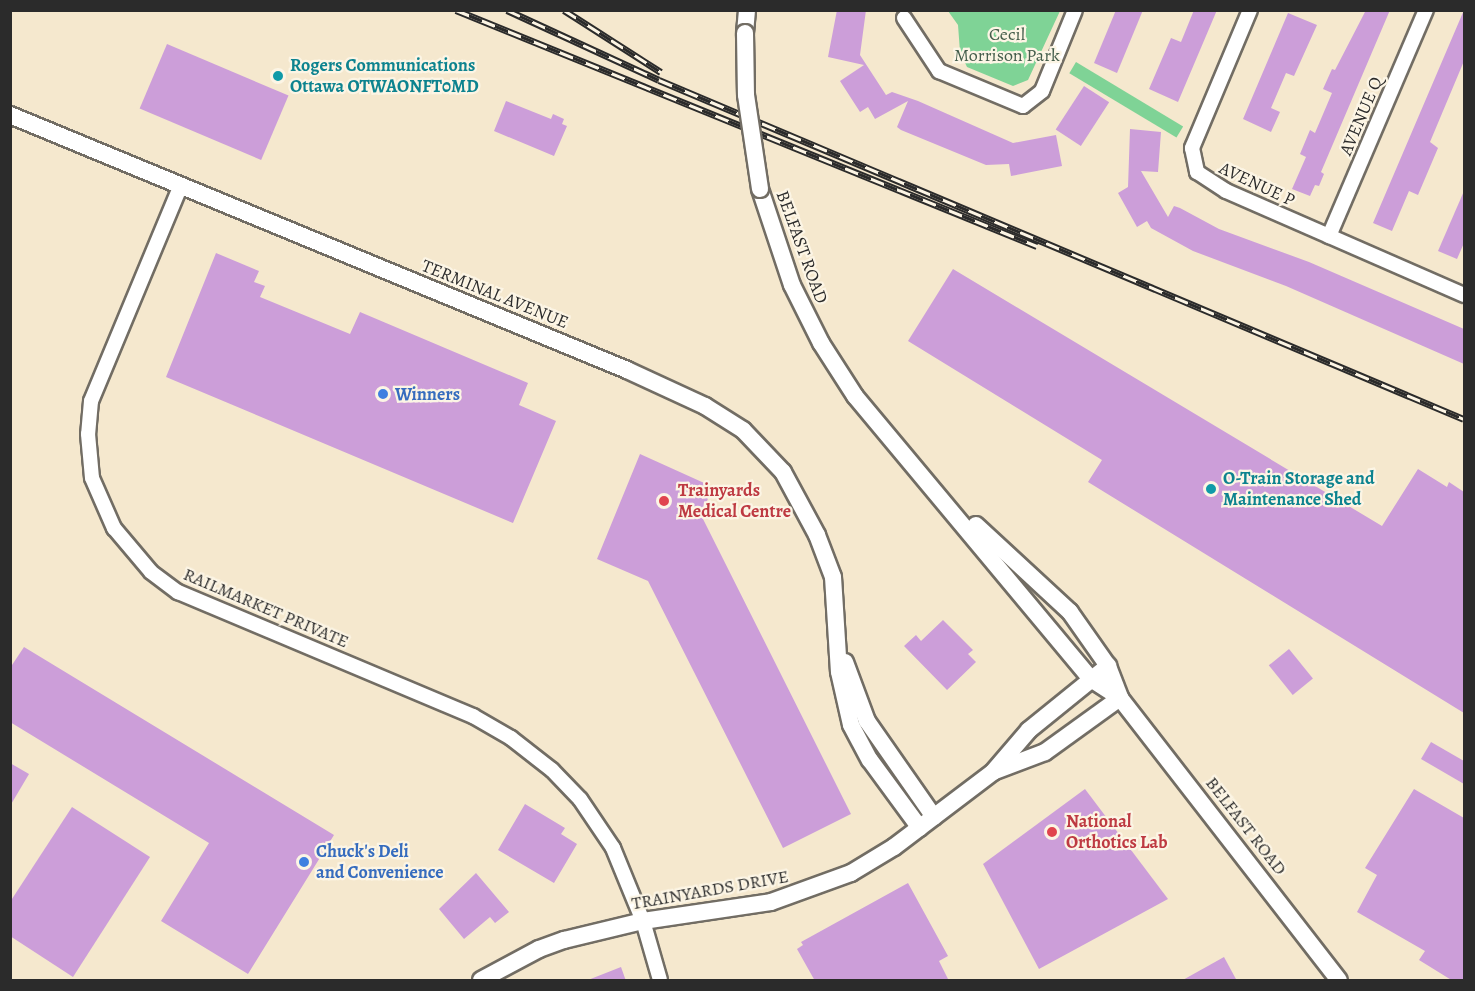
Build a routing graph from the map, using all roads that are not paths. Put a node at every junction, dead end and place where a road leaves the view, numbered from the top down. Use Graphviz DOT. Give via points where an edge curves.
graph roads {
  1 [pos="747,10"];
  2 [pos="1075,10"];
  3 [pos="1250,10"];
  4 [pos="1426,10"];
  5 [pos="904,18"];
  6 [pos="10,115"];
  7 [pos="181,185"];
  8 [pos="1329,236"];
  9 [pos="1464,295"];
  10 [pos="937,491"];
  11 [pos="837,635"];
  12 [pos="1108,666"];
  13 [pos="1091,679"];
  14 [pos="1120,698"];
  15 [pos="993,772"];
  16 [pos="934,817"];
  17 [pos="920,828"];
  18 [pos="644,921"];
  19 [pos="481,981"];
  20 [pos="660,981"];
  21 [pos="1339,981"];
  1 -- 10 [label="street, BELFAST ROAD, bridge" via="744,33 748,117 760,189 792,285 821,343 877,425"];
  2 -- 5 [label="street" via="1042,91 1023,106 939,71"];
  3 -- 8 [label="street, AVENUE P" via="1195,141 1193,164 1215,186"];
  4 -- 8 [label="street, AVENUE Q"];
  6 -- 7 [label="street, TERMINAL AVENUE"];
  7 -- 11 [label="street, TERMINAL AVENUE" via="627,370 727,418 770,455 803,506 833,577"];
  7 -- 18 [label="street, RAILMARKET PRIVATE" via="91,400 88,434 92,478 114,528 151,572 185,595 443,702 511,738 568,785 593,815 623,868"];
  8 -- 9 [label="street, AVENUE P"];
  10 -- 12 [label="street, BELFAST ROAD" via="1052,594 1088,634"];
  10 -- 13 [label="street, BELFAST ROAD"];
  11 -- 16 [label="street, TERMINAL AVENUE" via="867,721"];
  11 -- 17 [label="street, TERMINAL AVENUE" via="842,691 851,725 870,760"];
  12 -- 13 [label="street, TRAINYARDS DRIVE"];
  12 -- 14 [label="street, BELFAST ROAD"];
  13 -- 14 [label="street, BELFAST ROAD"];
  13 -- 15 [label="street, TRAINYARDS DRIVE" via="1029,730"];
  14 -- 15 [label="street, TRAINYARDS DRIVE" via="1045,752"];
  14 -- 21 [label="street, BELFAST ROAD"];
  15 -- 16 [label="street, TRAINYARDS DRIVE"];
  16 -- 17 [label="street, TRAINYARDS DRIVE"];
  17 -- 18 [label="street, TRAINYARDS DRIVE" via="866,866 812,890 748,906"];
  18 -- 19 [label="street, TRAINYARDS DRIVE" via="539,948"];
  18 -- 20 [label="street, RAILMARKET PRIVATE"];
}
